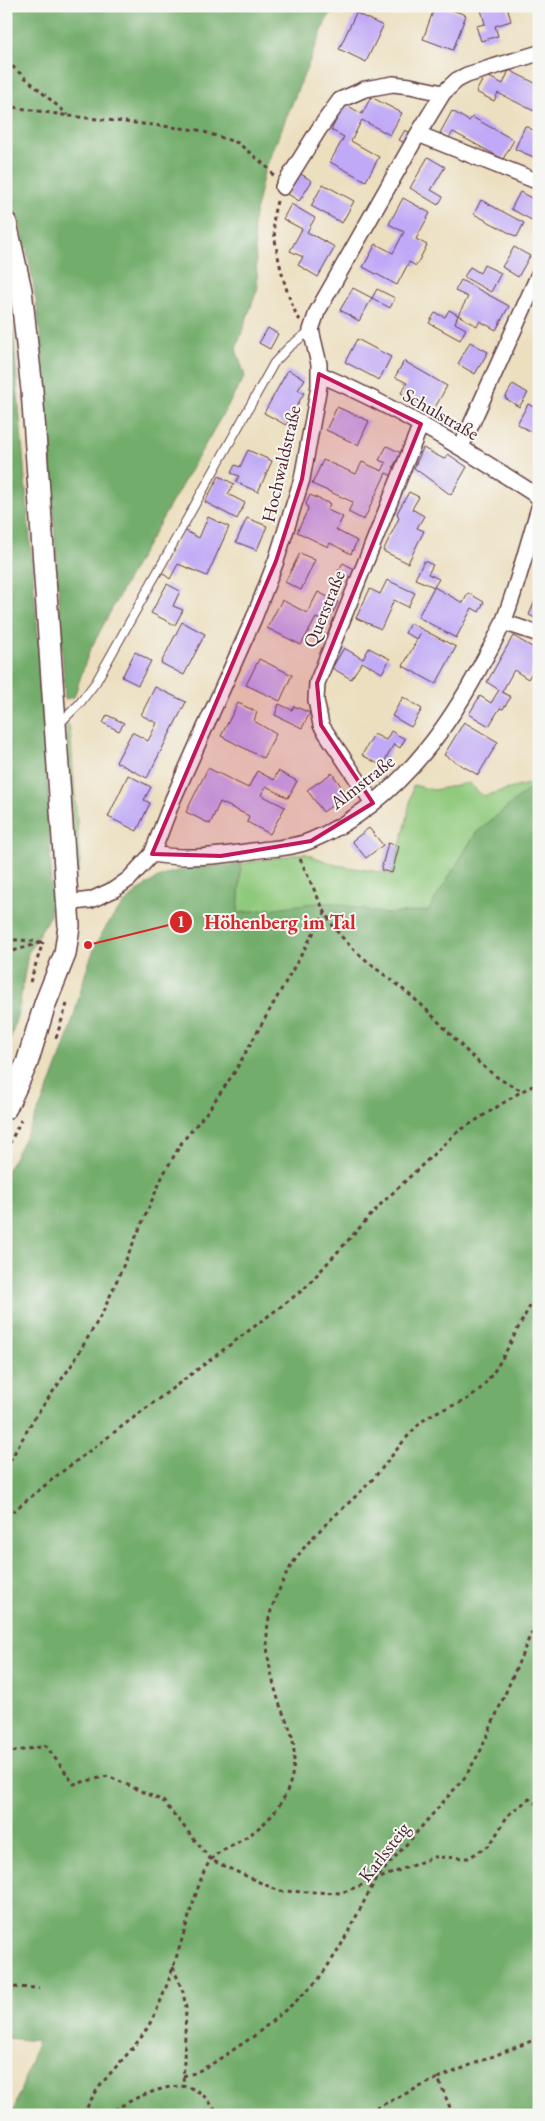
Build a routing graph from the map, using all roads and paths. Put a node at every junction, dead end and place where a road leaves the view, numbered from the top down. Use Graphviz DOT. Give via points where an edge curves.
graph roads {
  1 [pos="539,53"];
  2 [pos="6,61"];
  3 [pos="443,93"];
  4 [pos="6,106"];
  5 [pos="70,116"];
  6 [pos="418,134"];
  7 [pos="539,182"];
  8 [pos="283,187"];
  9 [pos="6,223"];
  10 [pos="539,274"];
  11 [pos="311,330"];
  12 [pos="319,374"];
  13 [pos="422,424"];
  14 [pos="460,447"];
  15 [pos="539,497"];
  16 [pos="539,508"];
  17 [pos="503,622"];
  18 [pos="539,634"];
  19 [pos="56,727"];
  20 [pos="374,803"];
  21 [pos="294,845"];
  22 [pos="152,854"];
  23 [pos="67,903"];
  24 [pos="326,911"];
  25 [pos="6,939"];
  26 [pos="45,942"];
  27 [pos="6,953"];
  28 [pos="30,982"];
  29 [pos="539,1083"];
  30 [pos="522,1091"];
  31 [pos="6,1108"];
  32 [pos="539,1293"];
  33 [pos="6,1468"];
  34 [pos="6,1517"];
  35 [pos="539,1622"];
  36 [pos="6,1756"];
  37 [pos="539,1804"];
  38 [pos="210,1860"];
  39 [pos="376,1879"];
  40 [pos="173,1966"];
  41 [pos="6,1988"];
  42 [pos="39,1988"];
  43 [pos="539,2038"];
  44 [pos="183,2076"];
  45 [pos="438,2078"];
  46 [pos="159,2085"];
  47 [pos="183,2086"];
  48 [pos="160,2090"];
  49 [pos="376,2108"];
  50 [pos="84,2115"];
  51 [pos="108,2115"];
  52 [pos="218,2115"];
  53 [pos="453,2115"];
  1 -- 3 [label="street" via="467,75"];
  2 -- 5 [label="path"];
  3 -- 6 [label="street"];
  3 -- 8 [label="street" via="393,84 365,89 340,100"];
  4 -- 5 [label="path"];
  5 -- 8 [label="path" via="198,130 238,143 266,166"];
  6 -- 7 [label="street"];
  6 -- 11 [label="street" via="317,312"];
  8 -- 11 [label="path" via="274,227 284,280 294,312"];
  9 -- 19 [label="main road" via="26,328"];
  10 -- 14 [label="street"];
  11 -- 12 [label="street, Hochwaldstraße"];
  11 -- 19 [label="lane" via="274,363 96,682"];
  12 -- 13 [label="street, Schulstraße"];
  12 -- 22 [label="street, Hochwaldstraße" via="302,479 276,561"];
  13 -- 14 [label="street, Schulstraße"];
  13 -- 20 [label="street, Querstraße" via="317,683 316,700 321,725"];
  14 -- 15 [label="street, Schulstraße"];
  16 -- 17 [label="street, Almstraße"];
  17 -- 18 [label="street"];
  17 -- 20 [label="street, Almstraße" via="451,718 410,771"];
  19 -- 23 [label="main road"];
  20 -- 21 [label="street, Almstraße" via="327,833"];
  21 -- 22 [label="street, Almstraße" via="197,857"];
  21 -- 24 [label="path"];
  22 -- 23 [label="street" via="115,889 91,900"];
  23 -- 31 [label="main road" via="67,942 28,1063"];
  24 -- 30 [label="path" via="335,928 360,956 426,1009 485,1068"];
  24 -- 33 [label="path" via="234,1073 182,1142 163,1175 103,1312"];
  25 -- 26 [label="path"];
  26 -- 27 [label="path"];
  26 -- 28 [label="path"];
  29 -- 30 [label="path"];
  30 -- 34 [label="path" via="456,1133 381,1204 304,1289"];
  32 -- 38 [label="path" via="509,1348 477,1393 429,1416 407,1435 372,1480 312,1538 290,1568 272,1608 267,1628 267,1653 278,1700 292,1736 292,1778 270,1818"];
  35 -- 39 [label="path, Karlssteig" via="481,1750 465,1777"];
  36 -- 38 [label="path" via="11,1752 46,1746 74,1784 108,1776 163,1801"];
  37 -- 39 [label="path" via="530,1799 508,1816 490,1845 468,1858 434,1857"];
  38 -- 39 [label="path" via="279,1891 342,1893"];
  38 -- 40 [label="path"];
  39 -- 44 [label="path, Karlssteig" via="339,1949 319,1979 254,2036 215,2062"];
  40 -- 44 [label="path" via="184,1992 186,2008"];
  40 -- 50 [label="path" via="147,2028 96,2090"];
  41 -- 42 [label="path"];
  43 -- 45 [label="path"];
  44 -- 47 [label="path"];
  45 -- 49 [label="path"];
  45 -- 53 [label="path"];
  46 -- 48 [label="path"];
  47 -- 48 [label="path"];
  47 -- 52 [label="path" via="204,2096"];
  48 -- 51 [label="path" via="134,2099"];
}
